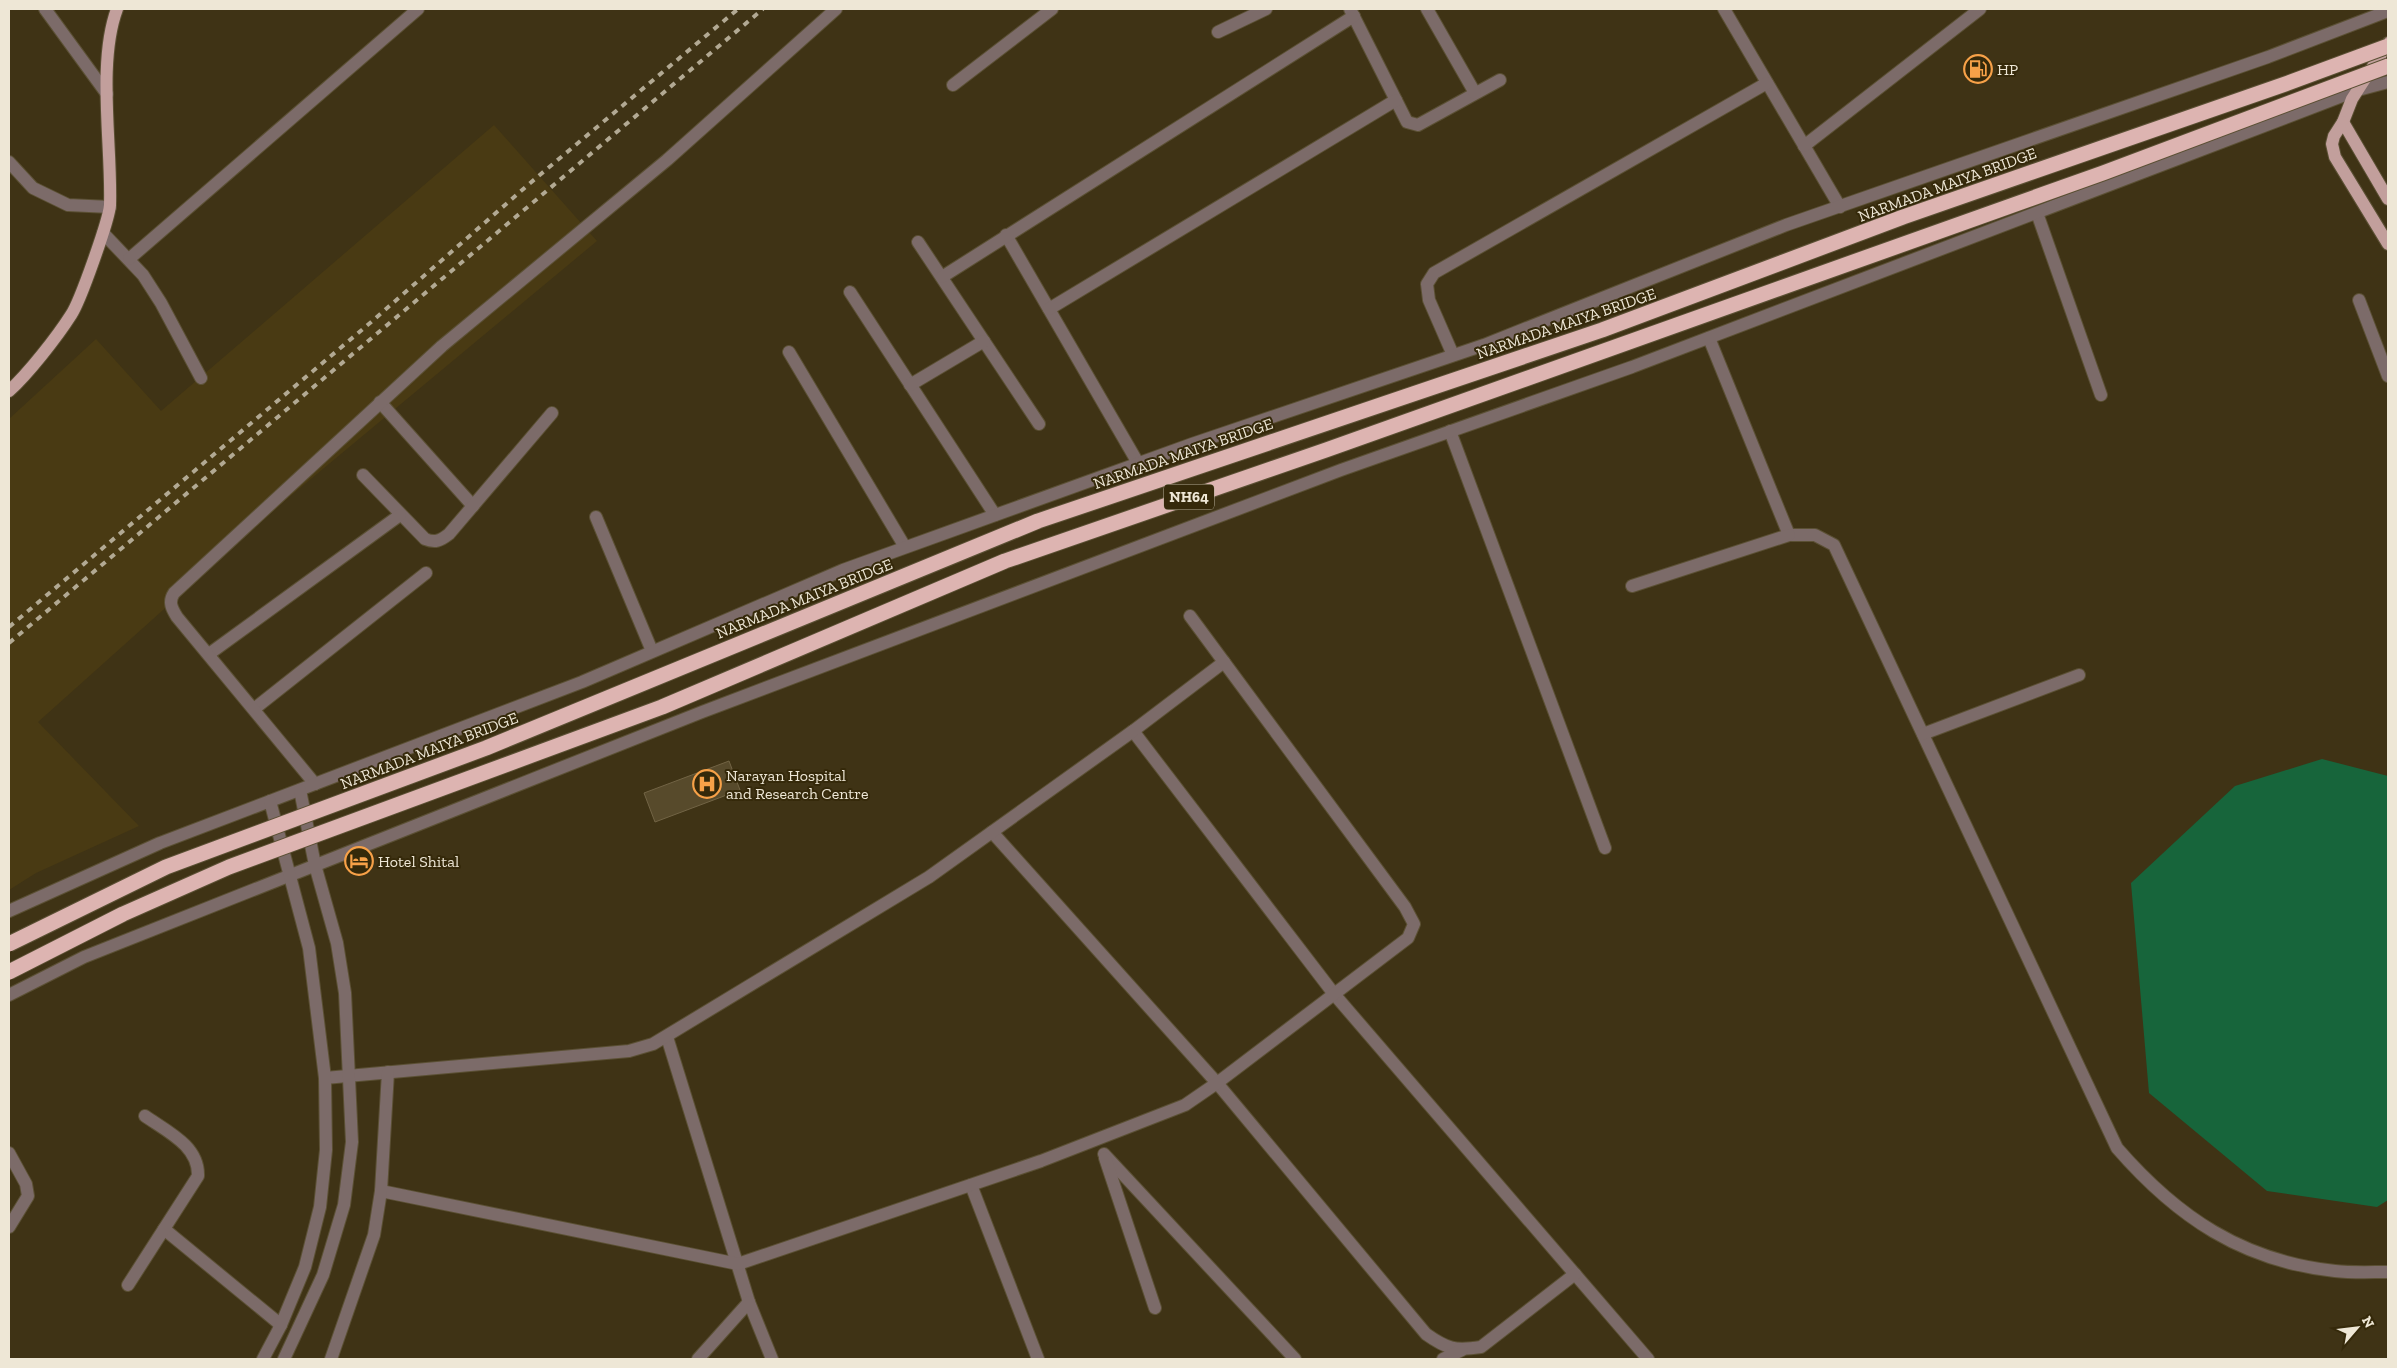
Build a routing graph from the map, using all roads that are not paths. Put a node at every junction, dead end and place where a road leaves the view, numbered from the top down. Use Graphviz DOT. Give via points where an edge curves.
graph roads {
  1 [pos="45,9"];
  2 [pos="117,9"];
  3 [pos="418,9"];
  4 [pos="836,9"];
  5 [pos="1052,9"];
  6 [pos="1266,9"];
  7 [pos="1428,9"];
  8 [pos="1724,9"];
  9 [pos="1980,9"];
  10 [pos="2388,11"];
  11 [pos="1352,12"];
  12 [pos="1218,32"];
  13 [pos="2388,45"];
  14 [pos="2388,66"];
  15 [pos="1500,80"];
  16 [pos="2388,82"];
  17 [pos="1767,83"];
  18 [pos="954,85"];
  19 [pos="2358,90"];
  20 [pos="1476,93"];
  21 [pos="107,94"];
  22 [pos="1396,100"];
  23 [pos="2343,122"];
  24 [pos="1804,146"];
  25 [pos="9,162"];
  26 [pos="2388,199"];
  27 [pos="110,207"];
  28 [pos="1840,207"];
  29 [pos="2037,213"];
  30 [pos="103,233"];
  31 [pos="1006,235"];
  32 [pos="918,242"];
  33 [pos="2388,244"];
  34 [pos="129,260"];
  35 [pos="942,277"];
  36 [pos="850,292"];
  37 [pos="2359,300"];
  38 [pos="1049,309"];
  39 [pos="1709,338"];
  40 [pos="984,341"];
  41 [pos="789,352"];
  42 [pos="1453,355"];
  43 [pos="2388,376"];
  44 [pos="201,378"];
  45 [pos="11,385"];
  46 [pos="910,385"];
  47 [pos="2101,395"];
  48 [pos="380,402"];
  49 [pos="552,414"];
  50 [pos="1039,424"];
  51 [pos="1450,431"];
  52 [pos="1138,463"];
  53 [pos="363,475"];
  54 [pos="474,506"];
  55 [pos="995,514"];
  56 [pos="400,515"];
  57 [pos="596,517"];
  58 [pos="1789,535"];
  59 [pos="904,548"];
  60 [pos="426,573"];
  61 [pos="1632,586"];
  62 [pos="1190,616"];
  63 [pos="652,651"];
  64 [pos="209,654"];
  65 [pos="1224,662"];
  66 [pos="2079,675"];
  67 [pos="254,709"];
  68 [pos="1133,731"];
  69 [pos="1923,734"];
  70 [pos="315,784"];
  71 [pos="300,790"];
  72 [pos="270,801"];
  73 [pos="992,832"];
  74 [pos="1605,848"];
  75 [pos="315,865"];
  76 [pos="288,875"];
  77 [pos="9,911"];
  78 [pos="9,944"];
  79 [pos="9,972"];
  80 [pos="1334,994"];
  81 [pos="9,995"];
  82 [pos="667,1037"];
  83 [pos="388,1072"];
  84 [pos="350,1077"];
  85 [pos="325,1078"];
  86 [pos="1217,1083"];
  87 [pos="145,1116"];
  88 [pos="1099,1139"];
  89 [pos="9,1152"];
  90 [pos="1104,1154"];
  91 [pos="971,1185"];
  92 [pos="381,1191"];
  93 [pos="9,1226"];
  94 [pos="164,1229"];
  95 [pos="738,1264"];
  96 [pos="2388,1272"];
  97 [pos="1575,1274"];
  98 [pos="128,1285"];
  99 [pos="749,1302"];
  100 [pos="1155,1308"];
  101 [pos="281,1325"];
  102 [pos="1462,1350"];
  103 [pos="263,1359"];
  104 [pos="284,1359"];
  105 [pos="331,1359"];
  106 [pos="698,1359"];
  107 [pos="772,1359"];
  108 [pos="1038,1359"];
  109 [pos="1294,1359"];
  110 [pos="1443,1359"];
  111 [pos="1648,1359"];
  1 -- 21 [label="street"];
  2 -- 21 [label="main road" via="112,23"];
  3 -- 34 [label="street"];
  4 -- 48 [label="street" via="667,160 442,346"];
  5 -- 18 [label="street"];
  6 -- 12 [label="street"];
  7 -- 20 [label="street"];
  8 -- 17 [label="street"];
  9 -- 24 [label="street"];
  10 -- 28 [label="street" via="2268,57"];
  11 -- 22 [label="street"];
  11 -- 31 [label="street"];
  13 -- 19 [label="main road"];
  13 -- 78 [label="highway, NARMADA MAIYA BRIDGE / NH64, bridge" via="1903,217 1602,330 1038,521 486,748 166,867"];
  14 -- 79 [label="highway, NH64, bridge" via="2103,173 1005,561 662,707 228,867 123,914"];
  15 -- 20 [label="street"];
  16 -- 19 [label="street"];
  17 -- 24 [label="street"];
  17 -- 42 [label="street" via="1434,273 1427,284 1430,300"];
  19 -- 23 [label="main road"];
  19 -- 29 [label="street"];
  20 -- 22 [label="street" via="1418,125 1407,122"];
  21 -- 27 [label="main road"];
  22 -- 38 [label="street"];
  23 -- 26 [label="main road"];
  23 -- 33 [label="main road" via="2332,144 2336,157"];
  24 -- 28 [label="street"];
  25 -- 27 [label="street" via="33,188 68,205"];
  27 -- 30 [label="main road"];
  28 -- 42 [label="street"];
  29 -- 39 [label="street"];
  29 -- 47 [label="street"];
  30 -- 34 [label="street"];
  30 -- 45 [label="main road" via="73,314"];
  31 -- 35 [label="street"];
  31 -- 38 [label="street"];
  32 -- 35 [label="street"];
  34 -- 44 [label="street" via="144,274"];
  35 -- 40 [label="street"];
  36 -- 46 [label="street"];
  37 -- 43 [label="street"];
  38 -- 52 [label="street"];
  39 -- 51 [label="street"];
  39 -- 58 [label="street"];
  40 -- 46 [label="street"];
  40 -- 50 [label="street"];
  41 -- 59 [label="street"];
  42 -- 52 [label="street"];
  46 -- 55 [label="street"];
  48 -- 54 [label="street"];
  48 -- 64 [label="street" via="174,592 172,610"];
  49 -- 54 [label="street"];
  51 -- 74 [label="street"];
  51 -- 75 [label="street" via="702,712"];
  52 -- 55 [label="street"];
  53 -- 56 [label="street"];
  54 -- 56 [label="street" via="440,541 432,542"];
  55 -- 59 [label="street"];
  56 -- 64 [label="street"];
  57 -- 63 [label="street"];
  58 -- 61 [label="street"];
  58 -- 69 [label="street" via="1815,535 1834,545"];
  59 -- 63 [label="street" via="843,570"];
  60 -- 67 [label="street"];
  62 -- 65 [label="street"];
  63 -- 70 [label="street" via="582,682"];
  64 -- 67 [label="street"];
  65 -- 68 [label="street"];
  65 -- 80 [label="street" via="1400,899 1414,924 1408,938"];
  66 -- 69 [label="street"];
  67 -- 70 [label="street"];
  68 -- 73 [label="street"];
  68 -- 80 [label="street"];
  69 -- 96 [label="street" via="2117,1148 2139,1174 2195,1221 2234,1243 2287,1263 2335,1272"];
  70 -- 71 [label="street"];
  71 -- 72 [label="street"];
  71 -- 75 [label="street"];
  72 -- 76 [label="street"];
  72 -- 77 [label="street" via="160,843"];
  73 -- 82 [label="street" via="929,877"];
  73 -- 86 [label="street"];
  75 -- 76 [label="street"];
  75 -- 84 [label="street" via="328,904 345,993"];
  76 -- 81 [label="street" via="84,957"];
  76 -- 85 [label="street" via="309,948"];
  80 -- 86 [label="street"];
  80 -- 97 [label="street"];
  82 -- 83 [label="street" via="629,1051"];
  82 -- 95 [label="street"];
  83 -- 84 [label="street"];
  83 -- 92 [label="street"];
  84 -- 85 [label="street"];
  84 -- 104 [label="street" via="352,1142 344,1205 323,1275"];
  85 -- 101 [label="street" via="326,1150 320,1207 305,1267"];
  86 -- 88 [label="street" via="1185,1105"];
  86 -- 102 [label="street" via="1426,1334 1444,1347"];
  87 -- 94 [label="street" via="191,1149 199,1166 198,1176"];
  88 -- 90 [label="street"];
  88 -- 91 [label="street"];
  89 -- 93 [label="street" via="26,1184 28,1196"];
  90 -- 100 [label="street"];
  90 -- 109 [label="street"];
  91 -- 95 [label="street"];
  91 -- 108 [label="street"];
  92 -- 95 [label="street"];
  92 -- 105 [label="street" via="374,1235"];
  94 -- 98 [label="street"];
  94 -- 101 [label="street"];
  95 -- 99 [label="street"];
  97 -- 102 [label="street" via="1481,1347"];
  97 -- 111 [label="street"];
  99 -- 106 [label="street"];
  99 -- 107 [label="street"];
  101 -- 103 [label="street"];
  102 -- 110 [label="street"];
}
